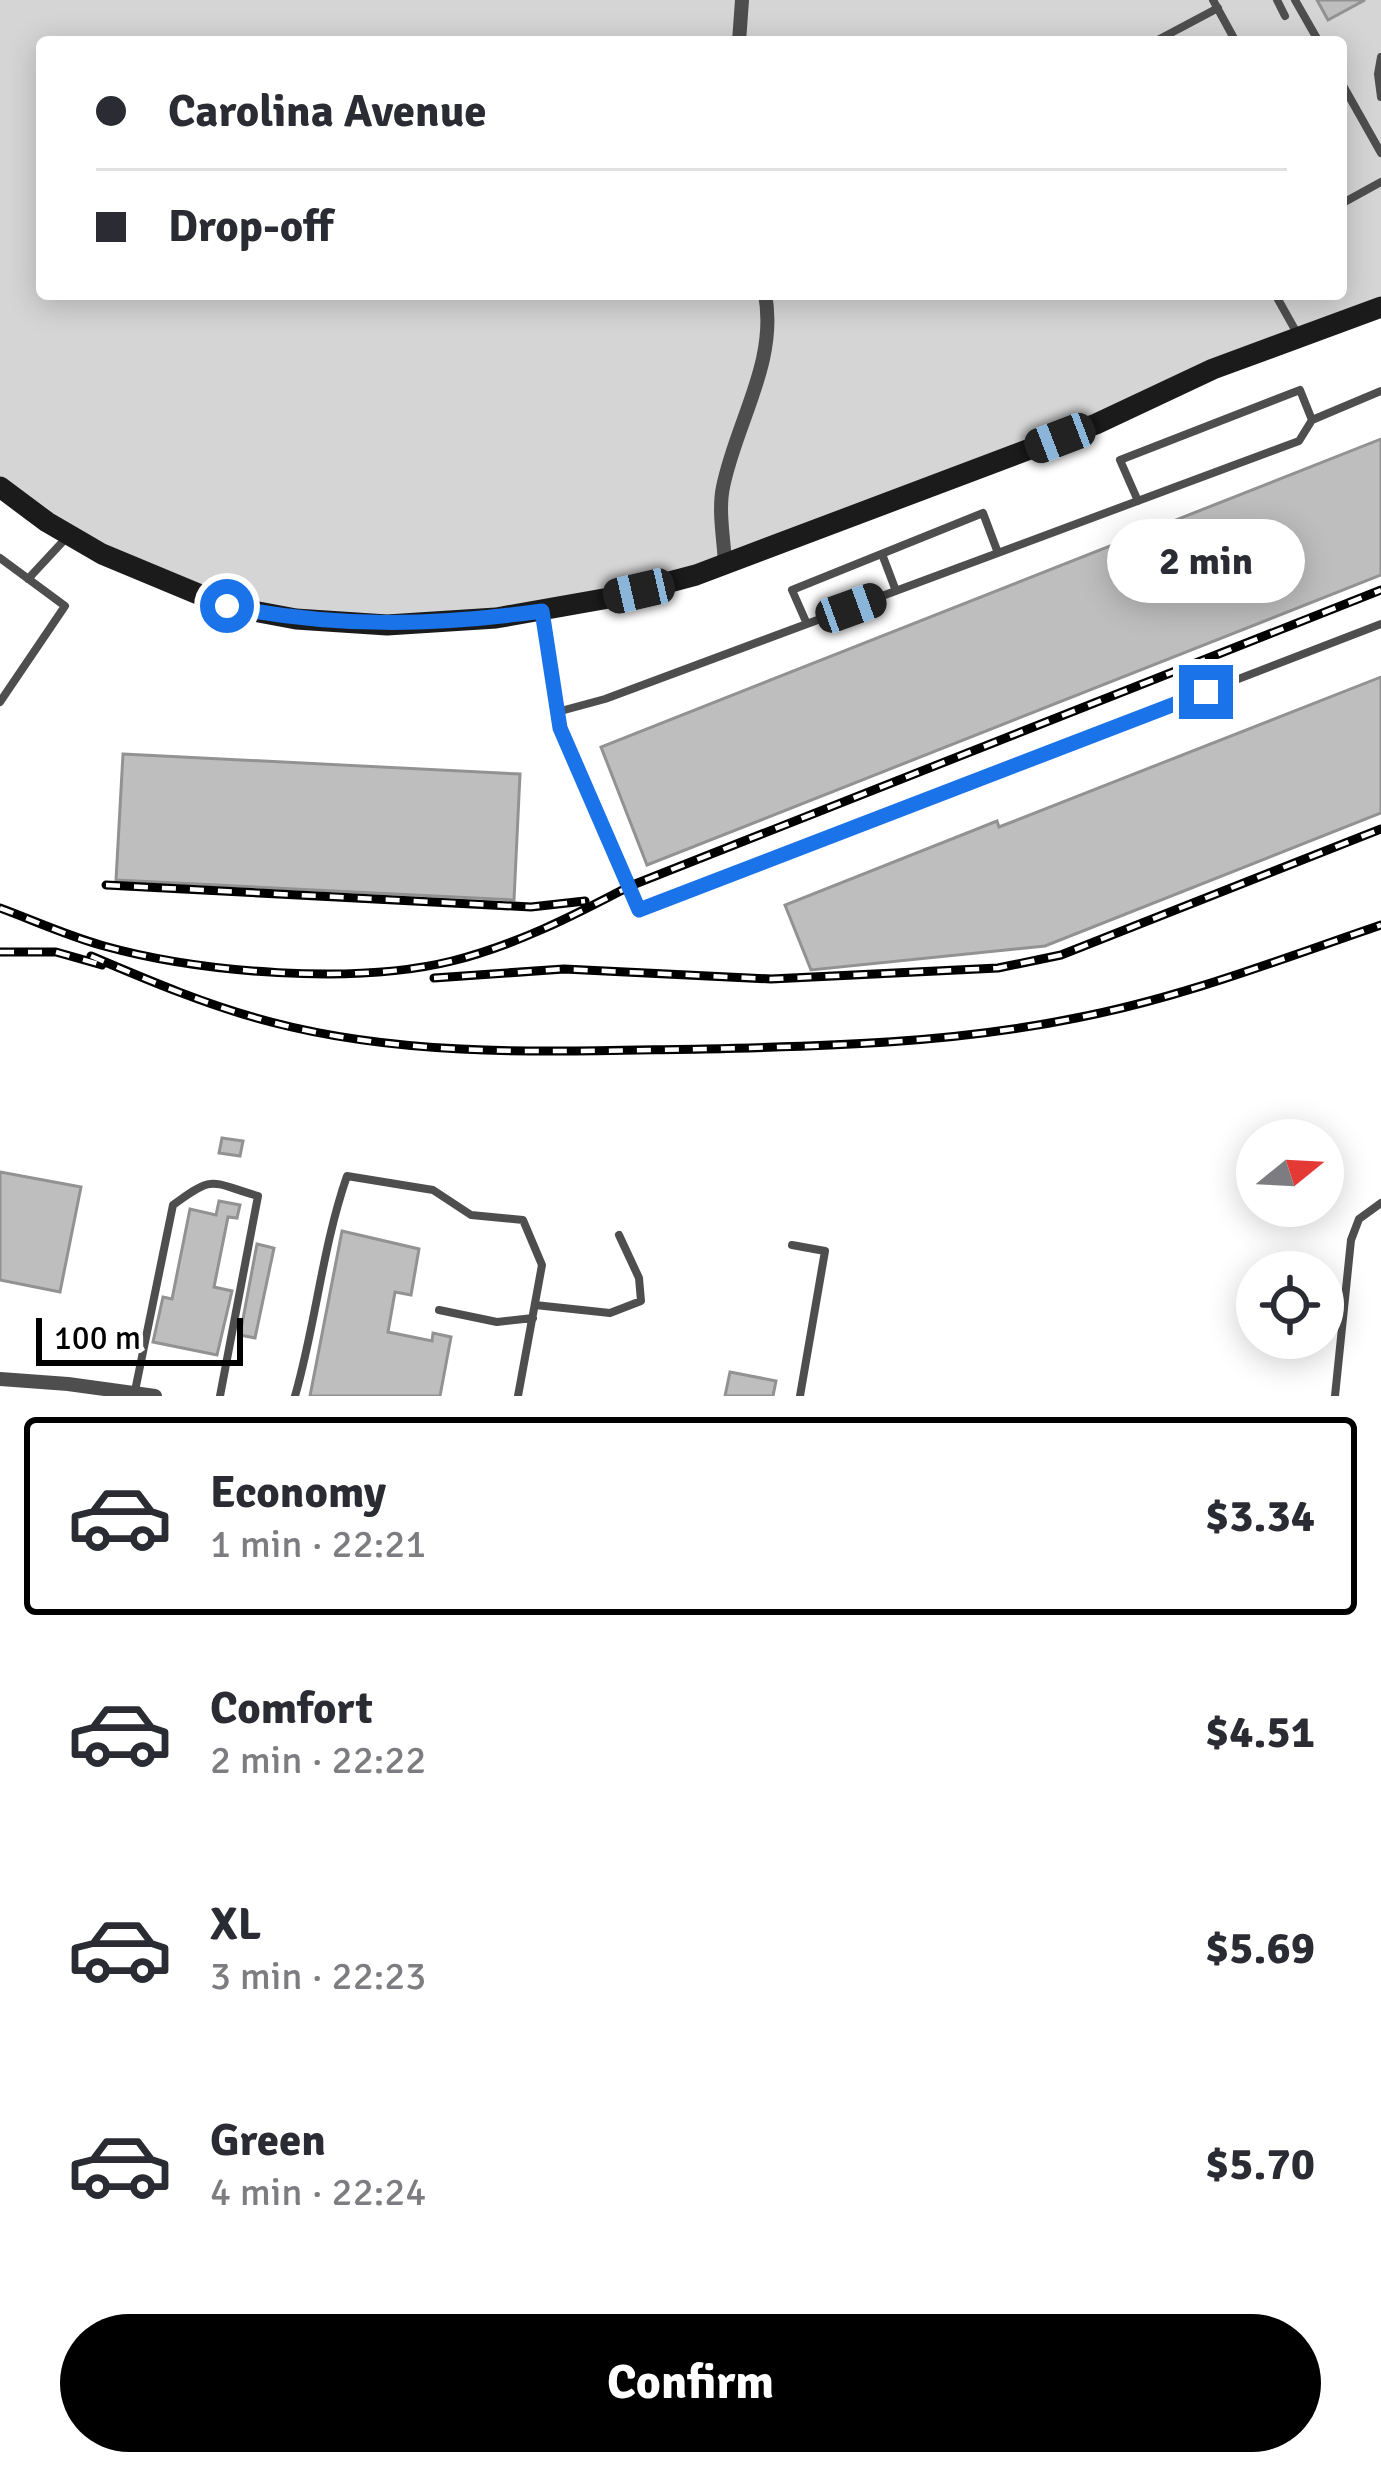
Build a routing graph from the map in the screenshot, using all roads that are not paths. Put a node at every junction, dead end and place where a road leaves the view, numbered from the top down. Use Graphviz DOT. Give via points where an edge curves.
graph roads {
  1 [pos="742,0"];
  2 [pos="1277,0"];
  3 [pos="1295,0"];
  4 [pos="1215,4"];
  5 [pos="1285,16"];
  6 [pos="739,36"];
  7 [pos="1164,36"];
  8 [pos="1233,36"];
  9 [pos="1316,36"];
  10 [pos="1381,57"];
  11 [pos="1347,93"];
  12 [pos="1381,97"];
  13 [pos="1381,154"];
  14 [pos="1381,182"];
  15 [pos="1347,201"];
  16 [pos="766,300"];
  17 [pos="1278,300"];
  18 [pos="1381,307"];
  19 [pos="1300,338"];
  20 [pos="1381,392"];
  21 [pos="1312,420"];
  22 [pos="0,487"];
  23 [pos="1138,501"];
  24 [pos="69,536"];
  25 [pos="998,553"];
  26 [pos="882,554"];
  27 [pos="0,559"];
  28 [pos="725,563"];
  29 [pos="28,579"];
  30 [pos="896,591"];
  31 [pos="542,611"];
  32 [pos="807,624"];
  33 [pos="1381,624"];
  34 [pos="1,701"];
  35 [pos="557,712"];
  36 [pos="1381,1203"];
  37 [pos="619,1235"];
  38 [pos="792,1245"];
  39 [pos="535,1305"];
  40 [pos="439,1310"];
  41 [pos="532,1318"];
  42 [pos="0,1379"];
  43 [pos="134,1393"];
  44 [pos="154,1396"];
  45 [pos="220,1396"];
  46 [pos="295,1396"];
  47 [pos="518,1396"];
  48 [pos="800,1396"];
  49 [pos="1335,1396"];
  1 -- 6 [label="street"];
  2 -- 5 [label="lane"];
  3 -- 9 [label="lane"];
  4 -- 7 [label="lane"];
  4 -- 8 [label="lane"];
  10 -- 12 [label="lane"];
  11 -- 13 [label="lane"];
  14 -- 15 [label="lane"];
  16 -- 28 [label="street" via="764,358 722,491"];
  17 -- 19 [label="lane"];
  18 -- 19 [label="street"];
  19 -- 28 [label="street"];
  20 -- 21 [label="lane"];
  21 -- 23 [label="lane" via="1299,441"];
  21 -- 23 [label="lane" via="1300,390 1120,460"];
  22 -- 24 [label="street"];
  23 -- 25 [label="lane"];
  24 -- 29 [label="lane"];
  24 -- 31 [label="street" via="211,601 262,613 387,625"];
  25 -- 26 [label="lane" via="983,513"];
  25 -- 30 [label="lane"];
  26 -- 30 [label="lane"];
  26 -- 32 [label="lane" via="792,590"];
  27 -- 29 [label="lane"];
  28 -- 31 [label="street"];
  29 -- 34 [label="lane" via="65,606"];
  30 -- 32 [label="lane"];
  31 -- 35 [label="lane"];
  32 -- 35 [label="lane"];
  33 -- 35 [label="lane" via="639,910"];
  36 -- 49 [label="lane" via="1359,1220 1351,1240"];
  37 -- 39 [label="lane" via="641,1300 610,1313"];
  38 -- 48 [label="lane" via="825,1251"];
  39 -- 41 [label="lane"];
  39 -- 46 [label="lane" via="542,1265 523,1220 471,1215 434,1190 347,1176 328,1230"];
  40 -- 41 [label="lane" via="497,1322"];
  41 -- 47 [label="lane"];
  42 -- 43 [label="street"];
  43 -- 44 [label="street"];
  43 -- 45 [label="lane" via="173,1205 210,1182 258,1196"];
}
